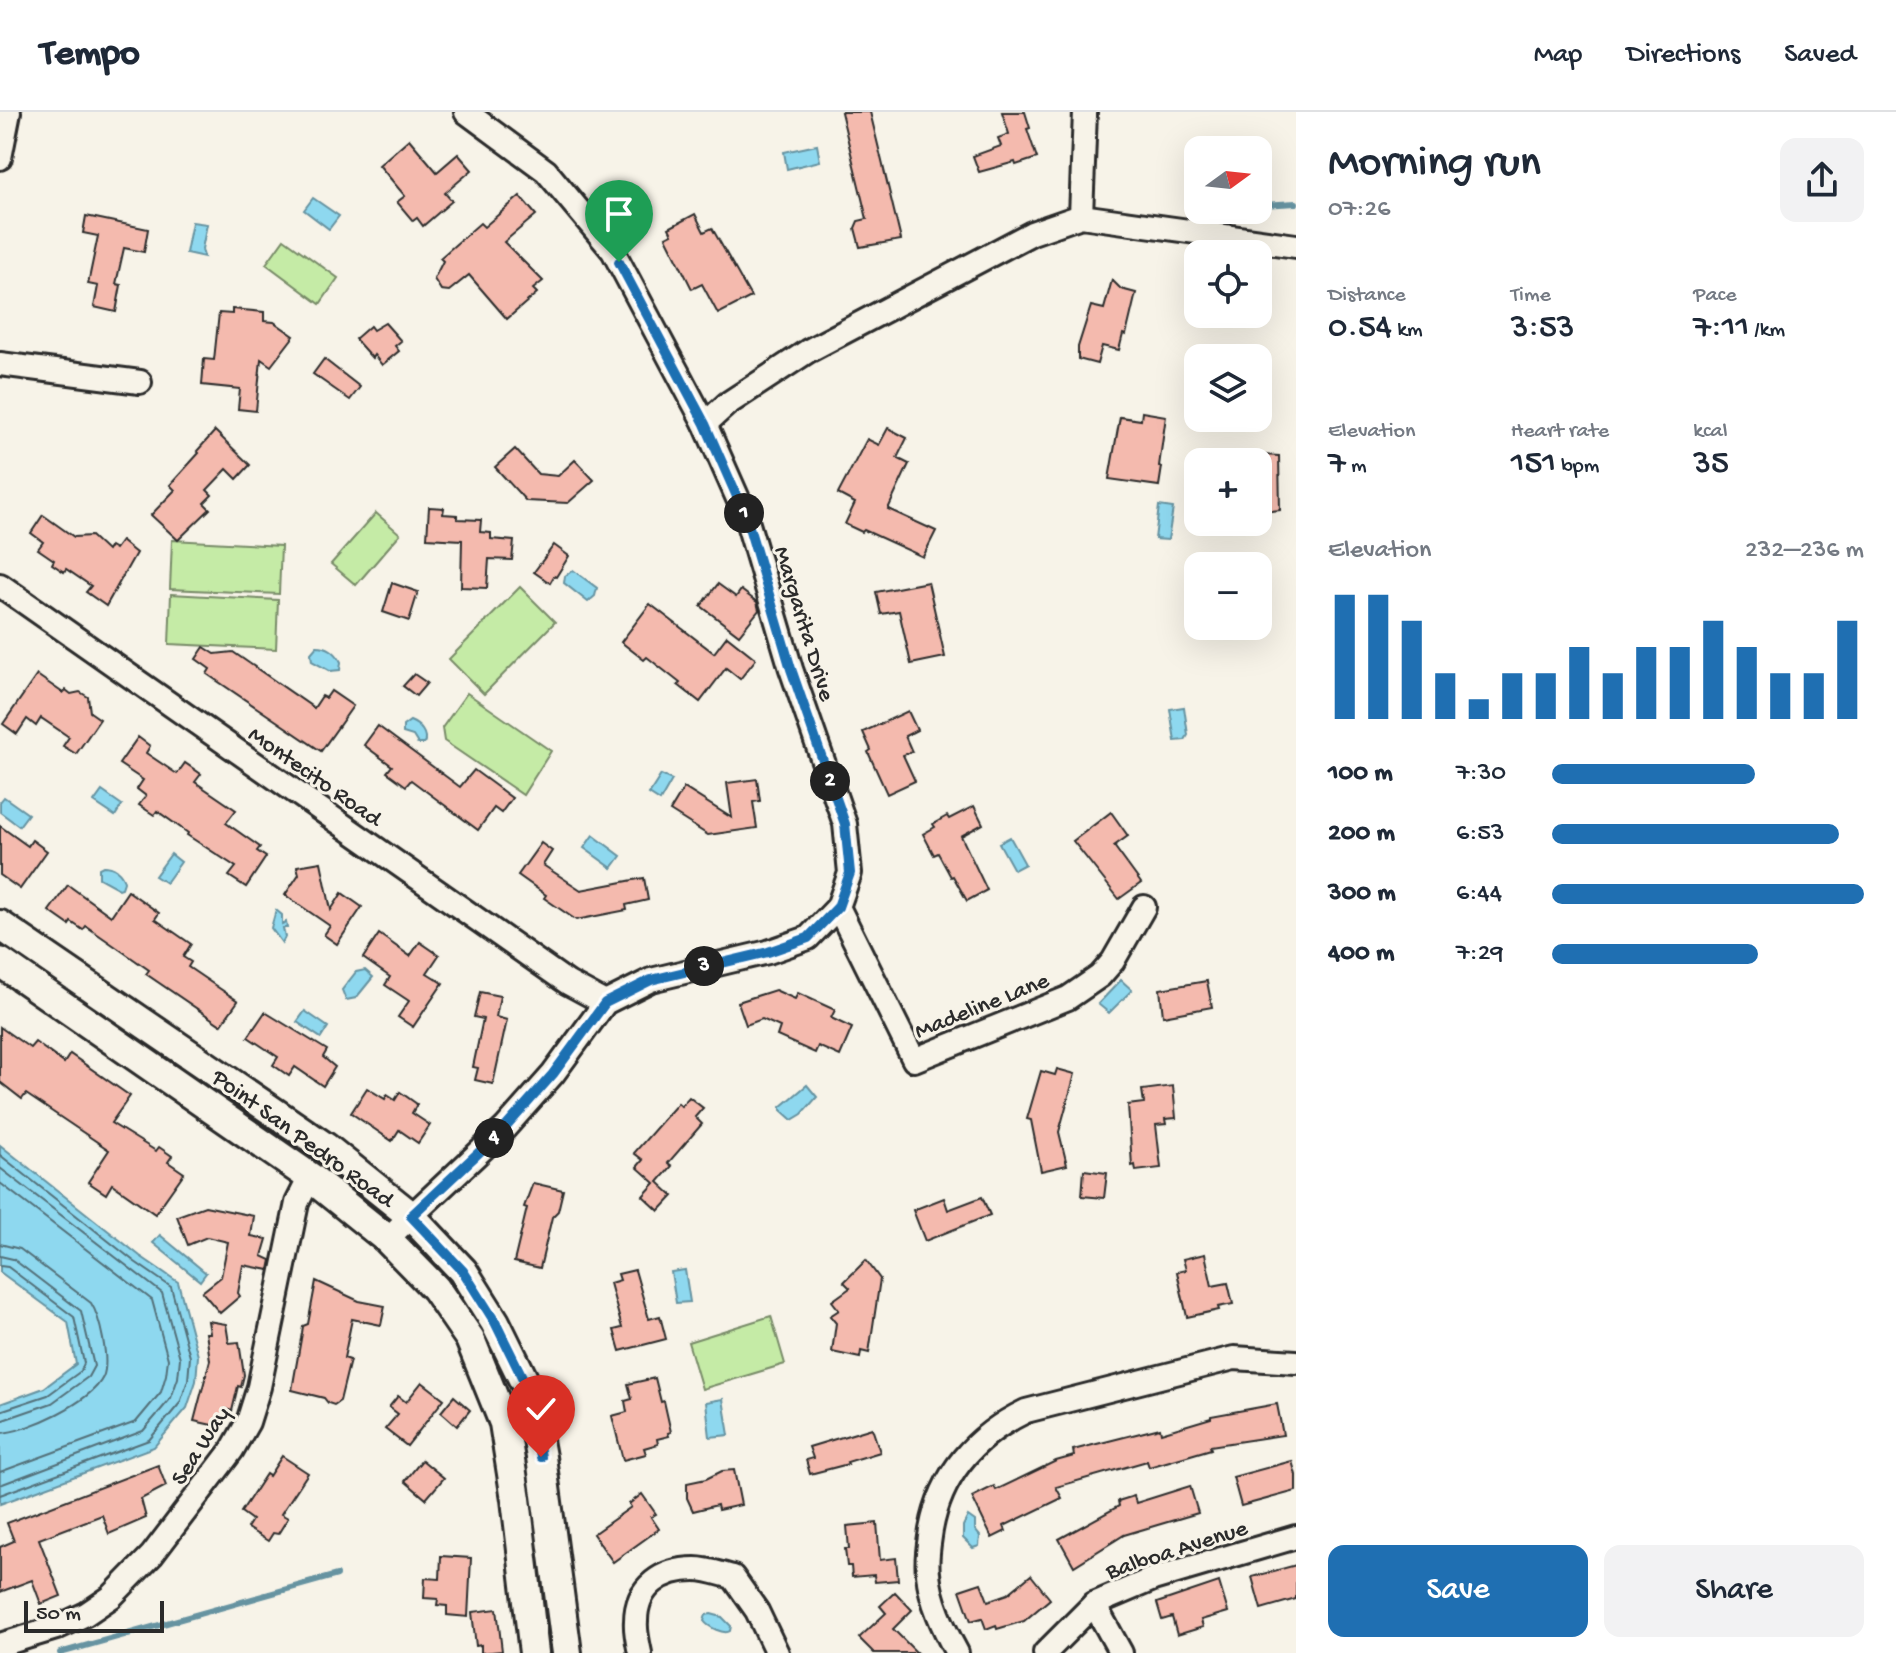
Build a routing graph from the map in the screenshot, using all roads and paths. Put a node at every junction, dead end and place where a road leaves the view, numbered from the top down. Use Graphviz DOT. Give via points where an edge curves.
graph roads {
  1 [pos="9,112"];
  2 [pos="466,112"];
  3 [pos="1085,112"];
  4 [pos="0,158"];
  5 [pos="1081,216"];
  6 [pos="1296,246"];
  7 [pos="0,364"];
  8 [pos="140,382"];
  9 [pos="705,424"];
  10 [pos="0,585"];
  11 [pos="838,907"];
  12 [pos="1144,907"];
  13 [pos="0,925"];
  14 [pos="0,962"];
  15 [pos="605,1003"];
  16 [pos="310,1177"];
  17 [pos="411,1216"];
  18 [pos="387,1239"];
  19 [pos="1296,1362"];
  20 [pos="1296,1537"];
  21 [pos="1094,1604"];
  22 [pos="0,1645"];
  23 [pos="534,1653"];
  24 [pos="567,1653"];
  25 [pos="640,1653"];
  26 [pos="777,1653"];
  27 [pos="957,1653"];
  28 [pos="1045,1653"];
  29 [pos="1121,1653"];
  1 -- 4 [label="street"];
  2 -- 9 [label="street, Margarita Drive" via="546,171 613,251"];
  3 -- 5 [label="street"];
  5 -- 6 [label="street"];
  5 -- 9 [label="street" via="1032,233 808,351"];
  7 -- 8 [label="street"];
  9 -- 11 [label="street, Margarita Drive" via="746,517 845,824 850,873"];
  10 -- 15 [label="street, Montecito Road" via="568,983"];
  11 -- 12 [label="street, Madeline Lane" via="914,1060 1079,991 1113,961"];
  11 -- 15 [label="street, Margarita Drive" via="808,938 651,980"];
  13 -- 17 [label="main road, Point San Pedro Road" via="325,1147"];
  14 -- 16 [label="main road, Point San Pedro Road"];
  15 -- 17 [label="street, Margarita Drive" via="505,1128"];
  16 -- 18 [label="main road, Point San Pedro Road"];
  16 -- 22 [label="street, Sea Way" via="297,1203 254,1405 232,1450 152,1555 111,1597 56,1628"];
  17 -- 18 [label="street, Margarita Drive"];
  17 -- 24 [label="main road, Point San Pedro Road" via="463,1271 529,1391"];
  18 -- 23 [label="main road, Point San Pedro Road" via="435,1288 470,1339 504,1423"];
  19 -- 27 [label="street" via="1234,1358 1026,1411 1000,1423 968,1451 943,1489 928,1551 937,1608"];
  20 -- 21 [label="street, Balboa Avenue" via="1153,1579"];
  21 -- 28 [label="street, Balboa Avenue"];
  21 -- 29 [label="street"];
  25 -- 26 [label="street" via="638,1603 648,1588 667,1571 698,1568 733,1577"];
}
